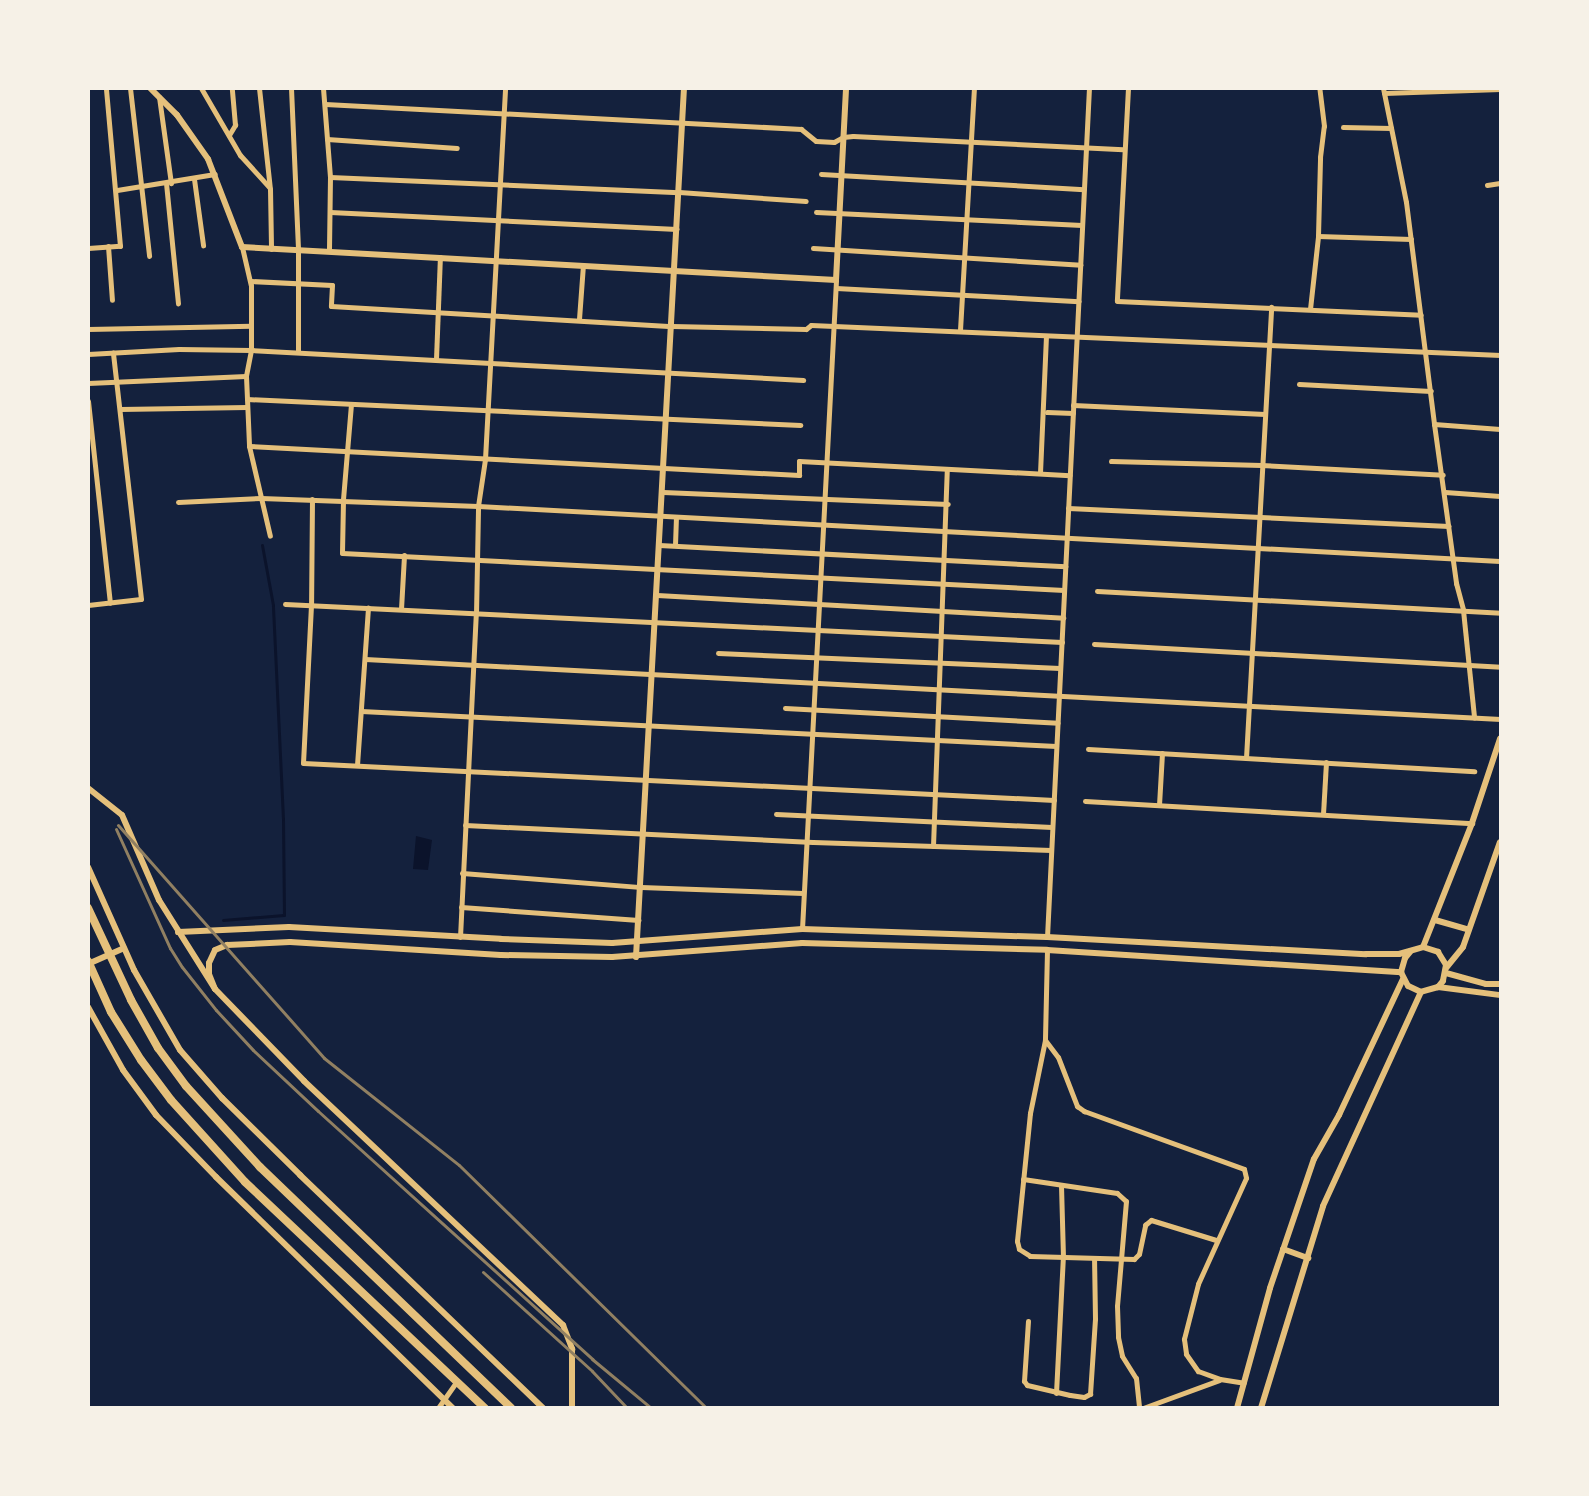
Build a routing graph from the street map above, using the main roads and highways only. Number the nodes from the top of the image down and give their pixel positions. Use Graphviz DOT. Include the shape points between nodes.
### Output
graph roads {
  1 [pos="88,908"];
  2 [pos="89,963"];
  3 [pos="485,1407"];
  4 [pos="511,1407"];
  1 -- 4 [label="main road" via="131,1000 158,1048 186,1086 260,1167"];
  2 -- 3 [label="main road" via="111,1012 171,1100 245,1182"];
}
